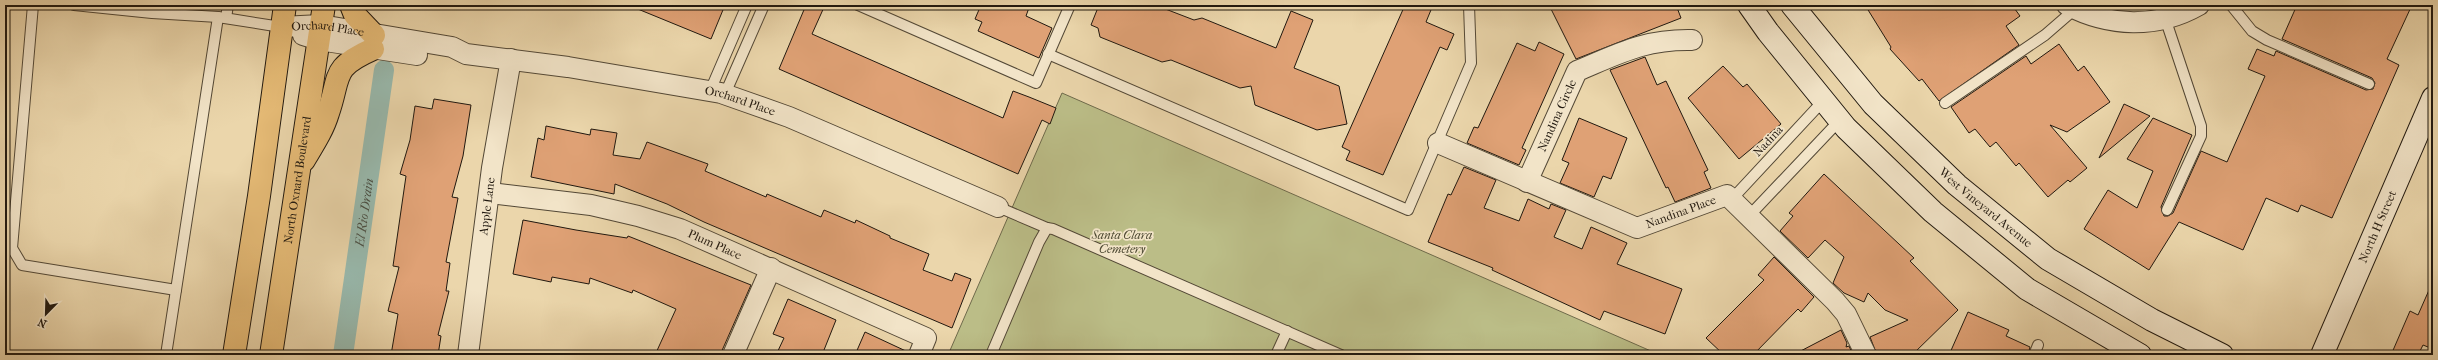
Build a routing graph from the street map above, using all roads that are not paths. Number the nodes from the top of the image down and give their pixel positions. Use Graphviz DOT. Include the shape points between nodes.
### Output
graph roads {
  1 [pos="33,5"];
  2 [pos="74,5"];
  3 [pos="228,5"];
  4 [pos="285,5"];
  5 [pos="351,5"];
  6 [pos="747,5"];
  7 [pos="764,5"];
  8 [pos="858,5"];
  9 [pos="1070,5"];
  10 [pos="1469,5"];
  11 [pos="1749,5"];
  12 [pos="1792,5"];
  13 [pos="2199,5"];
  14 [pos="2231,5"];
  15 [pos="2071,7"];
  16 [pos="222,18"];
  17 [pos="2165,18"];
  18 [pos="321,23"];
  19 [pos="281,27"];
  20 [pos="1692,40"];
  21 [pos="373,42"];
  22 [pos="1048,54"];
  23 [pos="511,59"];
  24 [pos="2369,84"];
  25 [pos="717,92"];
  26 [pos="2433,98"];
  27 [pos="1824,100"];
  28 [pos="1945,103"];
  29 [pos="1840,120"];
  30 [pos="1438,143"];
  31 [pos="299,168"];
  32 [pos="1527,182"];
  33 [pos="490,193"];
  34 [pos="1732,199"];
  35 [pos="998,207"];
  36 [pos="2167,210"];
  37 [pos="1749,216"];
  38 [pos="1047,228"];
  39 [pos="770,268"];
  40 [pos="176,290"];
  41 [pos="1287,331"];
  42 [pos="2038,345"];
  43 [pos="922,346"];
  44 [pos="166,355"];
  45 [pos="234,355"];
  46 [pos="271,355"];
  47 [pos="468,355"];
  48 [pos="733,355"];
  49 [pos="990,355"];
  50 [pos="1276,355"];
  51 [pos="1341,355"];
  52 [pos="1866,355"];
  53 [pos="2034,355"];
  54 [pos="2140,355"];
  55 [pos="2222,355"];
  56 [pos="2322,355"];
  1 -- 40 [label="lane" via="12,248 22,265"];
  2 -- 16 [label="lane"];
  3 -- 16 [label="lane"];
  4 -- 19 [label="main road"];
  5 -- 21 [label="main road"];
  6 -- 25 [label="lane"];
  7 -- 25 [label="lane"];
  8 -- 22 [label="lane" via="1036,83"];
  9 -- 22 [label="lane"];
  10 -- 30 [label="lane" via="1471,63"];
  11 -- 27 [label="main road"];
  12 -- 55 [label="main road, West Vineyard Avenue" via="1873,104 1957,185 2048,260 2152,320"];
  13 -- 17 [label="street"];
  14 -- 24 [label="lane" via="2252,31 2267,40"];
  15 -- 17 [label="street" via="2104,20 2126,23"];
  15 -- 28 [label="lane" via="2046,35"];
  16 -- 19 [label="lane"];
  16 -- 40 [label="lane"];
  17 -- 36 [label="lane" via="2201,131"];
  18 -- 19 [label="street, Orchard Place"];
  18 -- 21 [label="street, Orchard Place"];
  18 -- 31 [label="main road, North Oxnard Boulevard"];
  19 -- 45 [label="main road" via="259,196"];
  20 -- 32 [label="street, Nandina Circle" via="1666,40 1643,44 1577,71"];
  21 -- 23 [label="street, Orchard Place" via="452,47 466,54"];
  21 -- 31 [label="main road" via="344,65 336,78 329,113"];
  22 -- 30 [label="lane" via="1408,210"];
  23 -- 25 [label="street, Orchard Place"];
  23 -- 33 [label="street, Apple Lane"];
  25 -- 35 [label="street, Orchard Place" via="790,117"];
  26 -- 56 [label="main road, North H Street"];
  27 -- 29 [label="main road"];
  27 -- 34 [label="lane, Nadina"];
  29 -- 37 [label="lane"];
  29 -- 54 [label="main road" via="1934,212 2027,289"];
  30 -- 32 [label="street, Nandina Place"];
  31 -- 46 [label="main road, North Oxnard Boulevard"];
  32 -- 34 [label="street, Nandina Place" via="1637,228 1727,195"];
  33 -- 39 [label="street, Plum Place" via="591,205 638,216 680,229"];
  33 -- 47 [label="street, Apple Lane"];
  34 -- 37 [label="street, Nandina Place"];
  35 -- 38 [label="lane"];
  37 -- 52 [label="street, Nandina Place" via="1846,314"];
  38 -- 41 [label="lane"];
  38 -- 49 [label="lane"];
  39 -- 43 [label="street, Plum Place"];
  39 -- 48 [label="street"];
  40 -- 44 [label="lane"];
  41 -- 50 [label="lane"];
  41 -- 51 [label="lane"];
  42 -- 53 [label="lane"];
}
